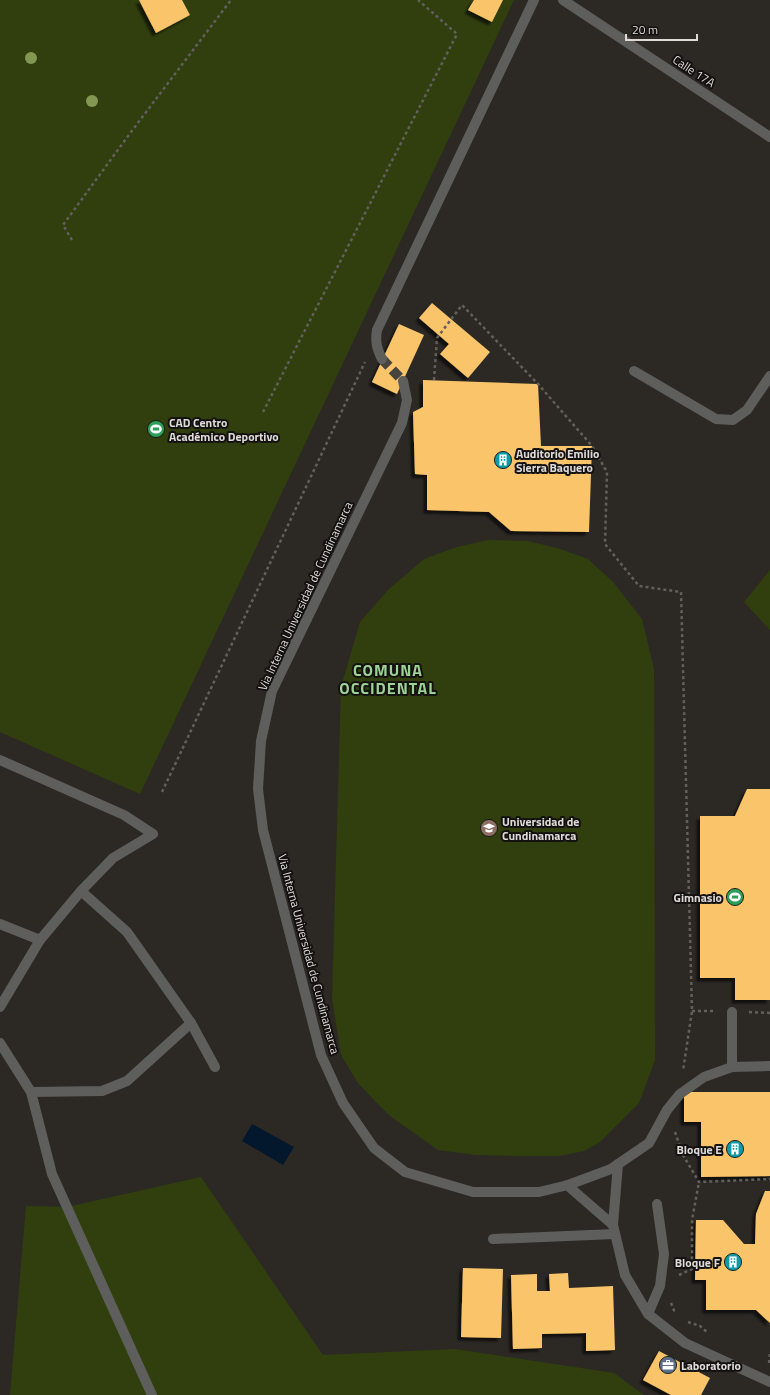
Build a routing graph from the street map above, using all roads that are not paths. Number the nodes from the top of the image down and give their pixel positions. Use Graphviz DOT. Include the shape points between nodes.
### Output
graph roads {
  1 [pos="534,0"];
  2 [pos="563,0"];
  3 [pos="770,137"];
  4 [pos="382,359"];
  5 [pos="634,371"];
  6 [pos="770,376"];
  7 [pos="403,381"];
  8 [pos="0,760"];
  9 [pos="81,891"];
  10 [pos="0,924"];
  11 [pos="40,940"];
  12 [pos="0,1007"];
  13 [pos="732,1012"];
  14 [pos="191,1023"];
  15 [pos="0,1043"];
  16 [pos="770,1066"];
  17 [pos="216,1067"];
  18 [pos="732,1067"];
  19 [pos="31,1092"];
  20 [pos="618,1164"];
  21 [pos="567,1185"];
  22 [pos="657,1204"];
  23 [pos="614,1229"];
  24 [pos="493,1239"];
  25 [pos="648,1314"];
  26 [pos="770,1382"];
  27 [pos="152,1395"];
  1 -- 4 [label="street" via="377,330 375,340"];
  2 -- 3 [label="street, Calle 17A"];
  5 -- 6 [label="street" via="716,419 733,420 747,410"];
  7 -- 21 [label="street, Via Interna Universidad de Cundinamarca" via="407,400 402,423 272,690 261,749 258,788 263,830 321,1055 343,1103 374,1148 405,1172 473,1192 539,1192"];
  8 -- 9 [label="street" via="124,815 153,834 113,858"];
  9 -- 11 [label="street"];
  9 -- 14 [label="street" via="127,932"];
  10 -- 11 [label="street"];
  11 -- 12 [label="street"];
  13 -- 18 [label="street"];
  14 -- 17 [label="street"];
  14 -- 19 [label="street" via="127,1080 102,1091"];
  15 -- 19 [label="street"];
  16 -- 18 [label="street, Via Interna Universidad de Cundinamarca"];
  18 -- 20 [label="street, Via Interna Universidad de Cundinamarca" via="704,1077 679,1096 667,1110 649,1143"];
  19 -- 27 [label="street" via="52,1174"];
  20 -- 21 [label="street, Via Interna Universidad de Cundinamarca"];
  20 -- 23 [label="street"];
  21 -- 23 [label="street"];
  22 -- 25 [label="street" via="664,1254 660,1286"];
  23 -- 24 [label="street"];
  23 -- 25 [label="street" via="625,1275"];
  25 -- 26 [label="street" via="685,1343"];
}
